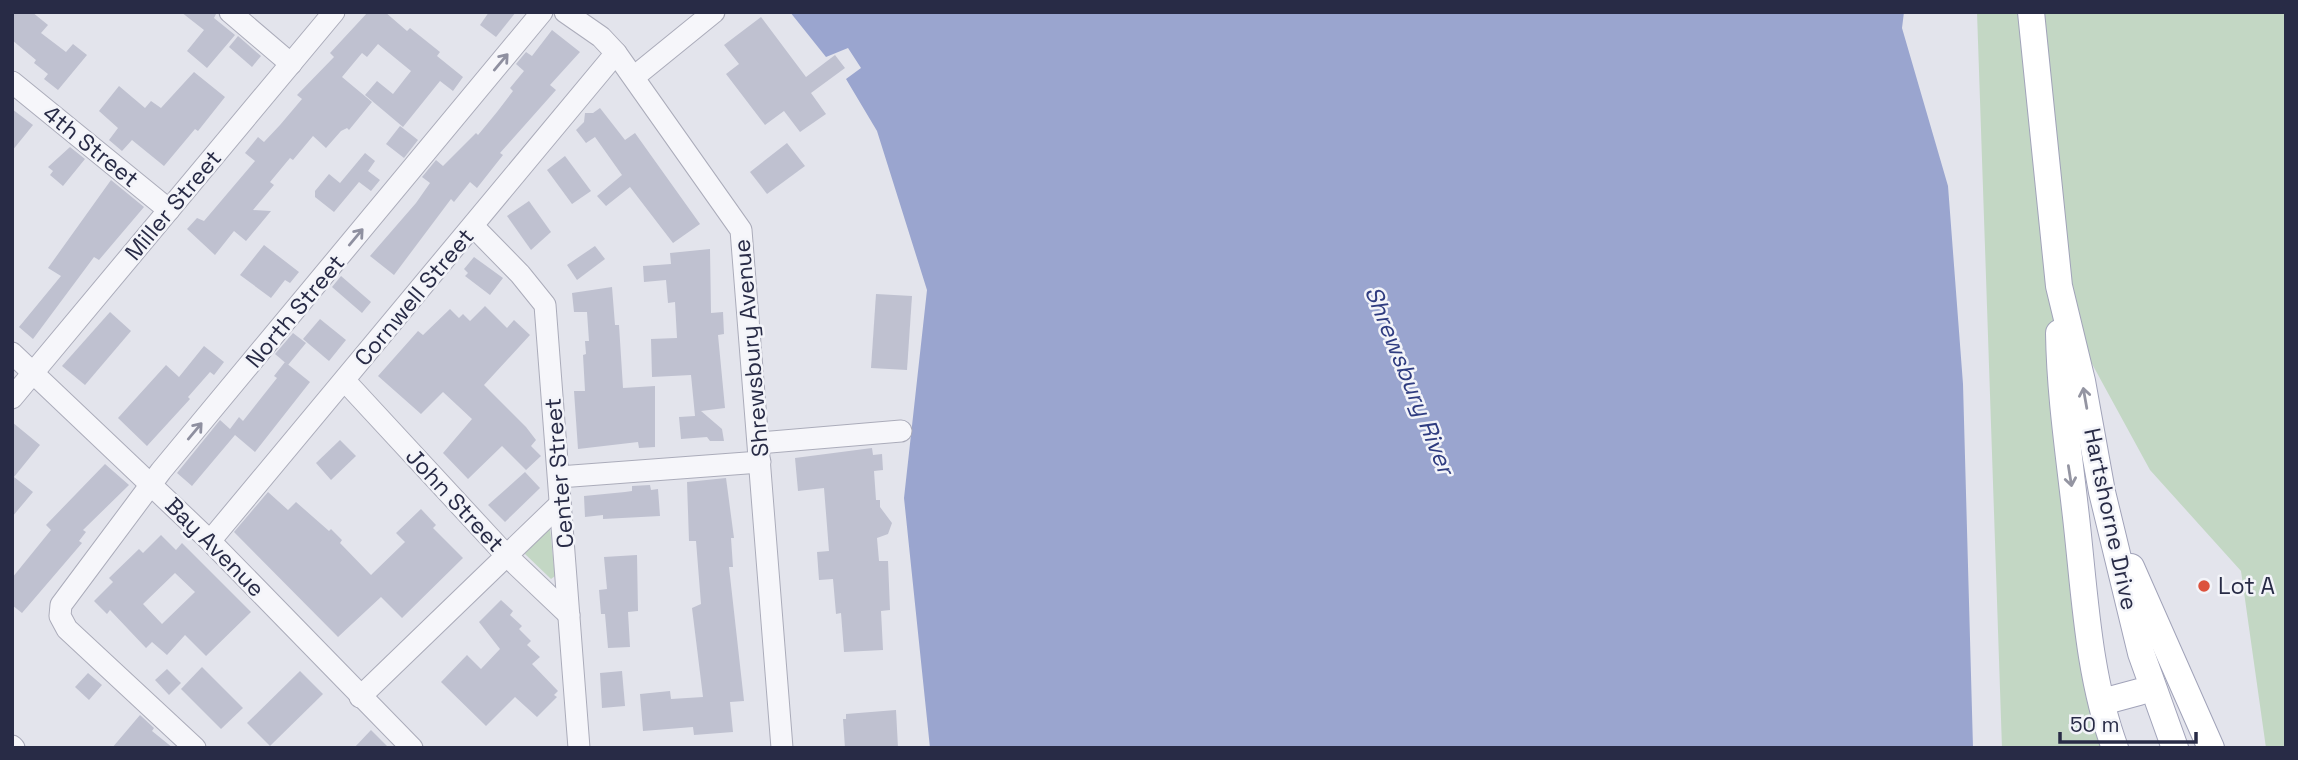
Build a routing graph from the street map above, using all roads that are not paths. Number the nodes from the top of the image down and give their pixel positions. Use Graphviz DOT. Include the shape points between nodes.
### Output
graph roads {
  1 [pos="230,12"];
  2 [pos="334,12"];
  3 [pos="542,12"];
  4 [pos="565,12"];
  5 [pos="715,12"];
  6 [pos="2031,12"];
  7 [pos="616,53"];
  8 [pos="291,64"];
  9 [pos="634,77"];
  10 [pos="12,82"];
  11 [pos="169,210"];
  12 [pos="473,226"];
  13 [pos="2059,286"];
  14 [pos="12,353"];
  15 [pos="33,372"];
  16 [pos="345,380"];
  17 [pos="12,398"];
  18 [pos="901,431"];
  19 [pos="760,452"];
  20 [pos="559,477"];
  21 [pos="154,486"];
  22 [pos="560,504"];
  23 [pos="2109,524"];
  24 [pos="210,541"];
  25 [pos="506,555"];
  26 [pos="569,615"];
  27 [pos="2139,692"];
  28 [pos="360,697"];
  29 [pos="2102,702"];
  30 [pos="195,748"];
  31 [pos="412,748"];
  32 [pos="579,748"];
  33 [pos="782,748"];
  34 [pos="2115,748"];
  35 [pos="2156,748"];
  36 [pos="2175,748"];
  37 [pos="2192,748"];
  38 [pos="2211,748"];
  1 -- 8 [label="street"];
  2 -- 8 [label="street, Miller Street"];
  21 -- 3 [label="street, North Street, one-way" via="161,471"];
  4 -- 7 [label="street, Shrewsbury Avenue"];
  5 -- 9 [label="street"];
  6 -- 13 [label="main road, Hartshorne Drive"];
  7 -- 9 [label="street, Shrewsbury Avenue"];
  7 -- 12 [label="street, Cornwell Street"];
  8 -- 11 [label="street, Miller Street"];
  9 -- 19 [label="street, Shrewsbury Avenue" via="741,230"];
  10 -- 11 [label="street, 4th Street"];
  11 -- 15 [label="street, Miller Street"];
  12 -- 16 [label="street, Cornwell Street"];
  12 -- 20 [label="street, Center Street" via="545,305"];
  23 -- 13 [label="main road, Hartshorne Drive, one-way"];
  13 -- 29 [label="main road, Hartshorne Drive, one-way" via="2061,391"];
  14 -- 15 [label="street, Bay Avenue"];
  15 -- 17 [label="street, Miller Street"];
  15 -- 21 [label="street, Bay Avenue"];
  16 -- 24 [label="street, Cornwell Street"];
  16 -- 25 [label="street, John Street"];
  18 -- 19 [label="street"];
  19 -- 20 [label="street"];
  19 -- 33 [label="street, Shrewsbury Avenue"];
  20 -- 22 [label="street, Center Street"];
  21 -- 24 [label="street, Bay Avenue"];
  21 -- 30 [label="street, North Street" via="67,593 61,617 67,629"];
  22 -- 25 [label="street"];
  22 -- 26 [label="street, Center Street"];
  23 -- 27 [label="main road" via="2123,628"];
  23 -- 36 [label="main road, Hartshorne Drive" via="2141,653"];
  23 -- 37 [label="main road"];
  23 -- 38 [label="main road"];
  24 -- 28 [label="street, Bay Avenue"];
  25 -- 26 [label="street, John Street"];
  25 -- 28 [label="street"];
  26 -- 32 [label="street, Center Street"];
  27 -- 29 [label="main road"];
  27 -- 35 [label="main road"];
  28 -- 31 [label="street, Bay Avenue"];
  29 -- 34 [label="main road, Hartshorne Drive"];
}
